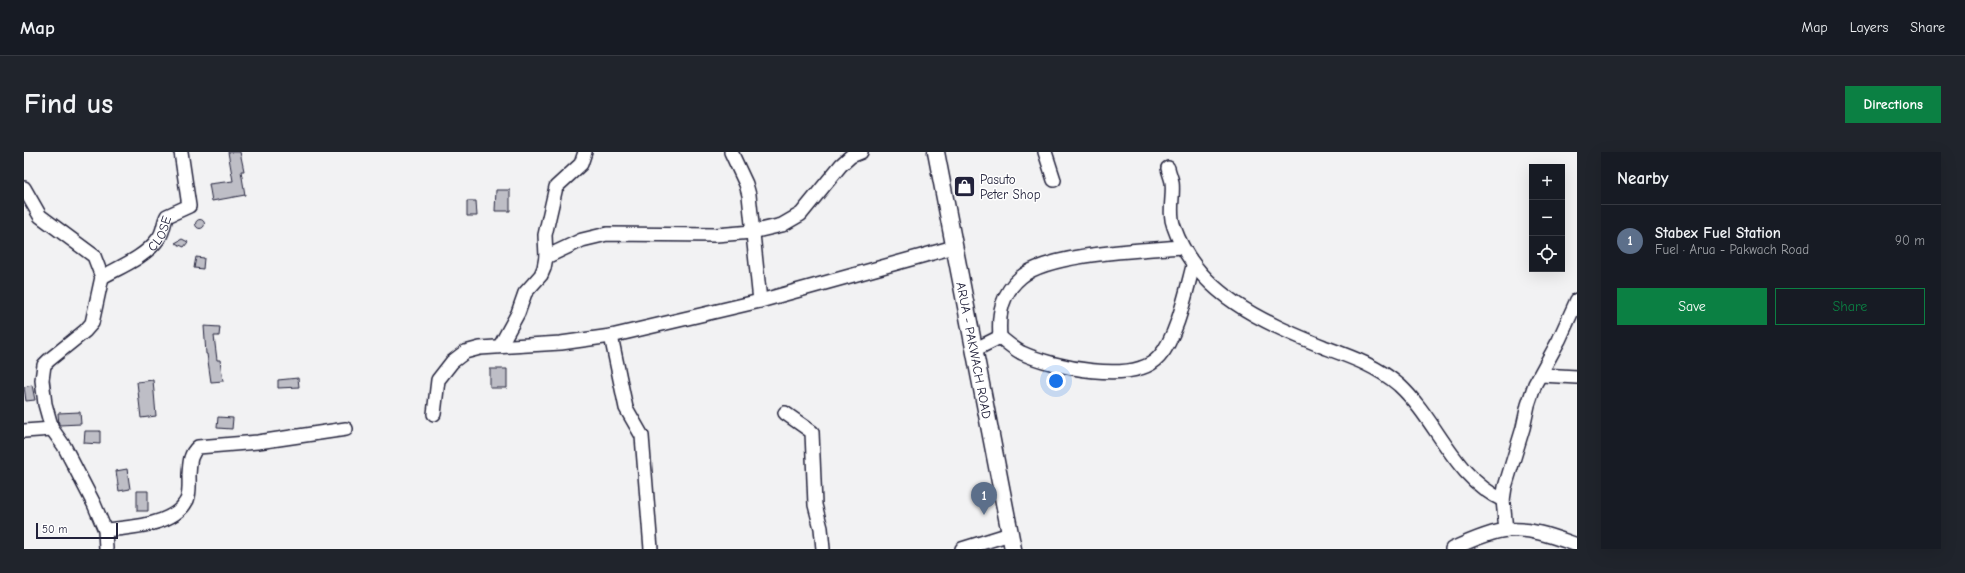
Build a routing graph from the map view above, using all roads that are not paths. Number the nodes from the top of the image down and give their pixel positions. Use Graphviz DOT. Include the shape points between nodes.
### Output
graph roads {
  1 [pos="181,152"];
  2 [pos="585,152"];
  3 [pos="731,152"];
  4 [pos="861,152"];
  5 [pos="936,152"];
  6 [pos="1045,152"];
  7 [pos="1168,168"];
  8 [pos="1054,180"];
  9 [pos="24,188"];
  10 [pos="752,232"];
  11 [pos="954,247"];
  12 [pos="1182,247"];
  13 [pos="546,257"];
  14 [pos="1193,266"];
  15 [pos="102,277"];
  16 [pos="1577,300"];
  17 [pos="760,301"];
  18 [pos="611,336"];
  19 [pos="1000,337"];
  20 [pos="500,346"];
  21 [pos="974,350"];
  22 [pos="1541,375"];
  23 [pos="1577,377"];
  24 [pos="785,413"];
  25 [pos="434,414"];
  26 [pos="52,429"];
  27 [pos="346,429"];
  28 [pos="24,431"];
  29 [pos="1503,500"];
  30 [pos="105,530"];
  31 [pos="1506,530"];
  32 [pos="1012,542"];
  33 [pos="1577,545"];
  34 [pos="106,549"];
  35 [pos="651,549"];
  36 [pos="823,549"];
  37 [pos="962,549"];
  38 [pos="1452,549"];
  1 -- 15 [label="street, CLOSE" via="189,206 167,216 159,238 147,251"];
  2 -- 13 [label="street" via="582,162 555,189 545,234"];
  3 -- 10 [label="street" via="748,190"];
  4 -- 10 [label="street" via="851,156 841,165 801,214 782,226"];
  5 -- 11 [label="main road, ARUA - PAKWACH ROAD"];
  6 -- 8 [label="street"];
  7 -- 12 [label="street" via="1172,183 1173,226"];
  9 -- 15 [label="street" via="40,216 94,256"];
  10 -- 13 [label="street" via="716,235 607,234 582,240"];
  10 -- 17 [label="street"];
  11 -- 17 [label="street"];
  11 -- 21 [label="main road, ARUA - PAKWACH ROAD"];
  12 -- 14 [label="street"];
  12 -- 19 [label="street" via="1094,255 1053,262 1032,270 1022,276 1004,301 999,314"];
  13 -- 20 [label="street" via="541,275 529,287"];
  14 -- 19 [label="street" via="1169,340 1158,358 1144,366 1113,372 1060,364 1020,352"];
  14 -- 29 [label="street" via="1208,283 1276,327 1361,361 1399,386 1472,480"];
  15 -- 26 [label="street" via="92,323 85,332 44,365 42,388"];
  16 -- 22 [label="street"];
  17 -- 18 [label="street"];
  18 -- 20 [label="street" via="561,343"];
  18 -- 35 [label="street" via="626,408 642,436"];
  19 -- 21 [label="street"];
  20 -- 25 [label="street" via="465,352 452,362 438,380"];
  21 -- 32 [label="main road, ARUA - PAKWACH ROAD"];
  22 -- 23 [label="street"];
  22 -- 29 [label="street" via="1528,405 1520,439 1506,478"];
  24 -- 36 [label="street" via="812,432 815,505"];
  26 -- 28 [label="street"];
  26 -- 30 [label="street" via="64,446"];
  27 -- 30 [label="street" via="258,442 198,447 189,462 188,495 178,512 168,518 138,526"];
  29 -- 31 [label="street"];
  30 -- 34 [label="street"];
  31 -- 33 [label="street" via="1538,532"];
  31 -- 38 [label="street"];
  32 -- 37 [label="street"];
}
